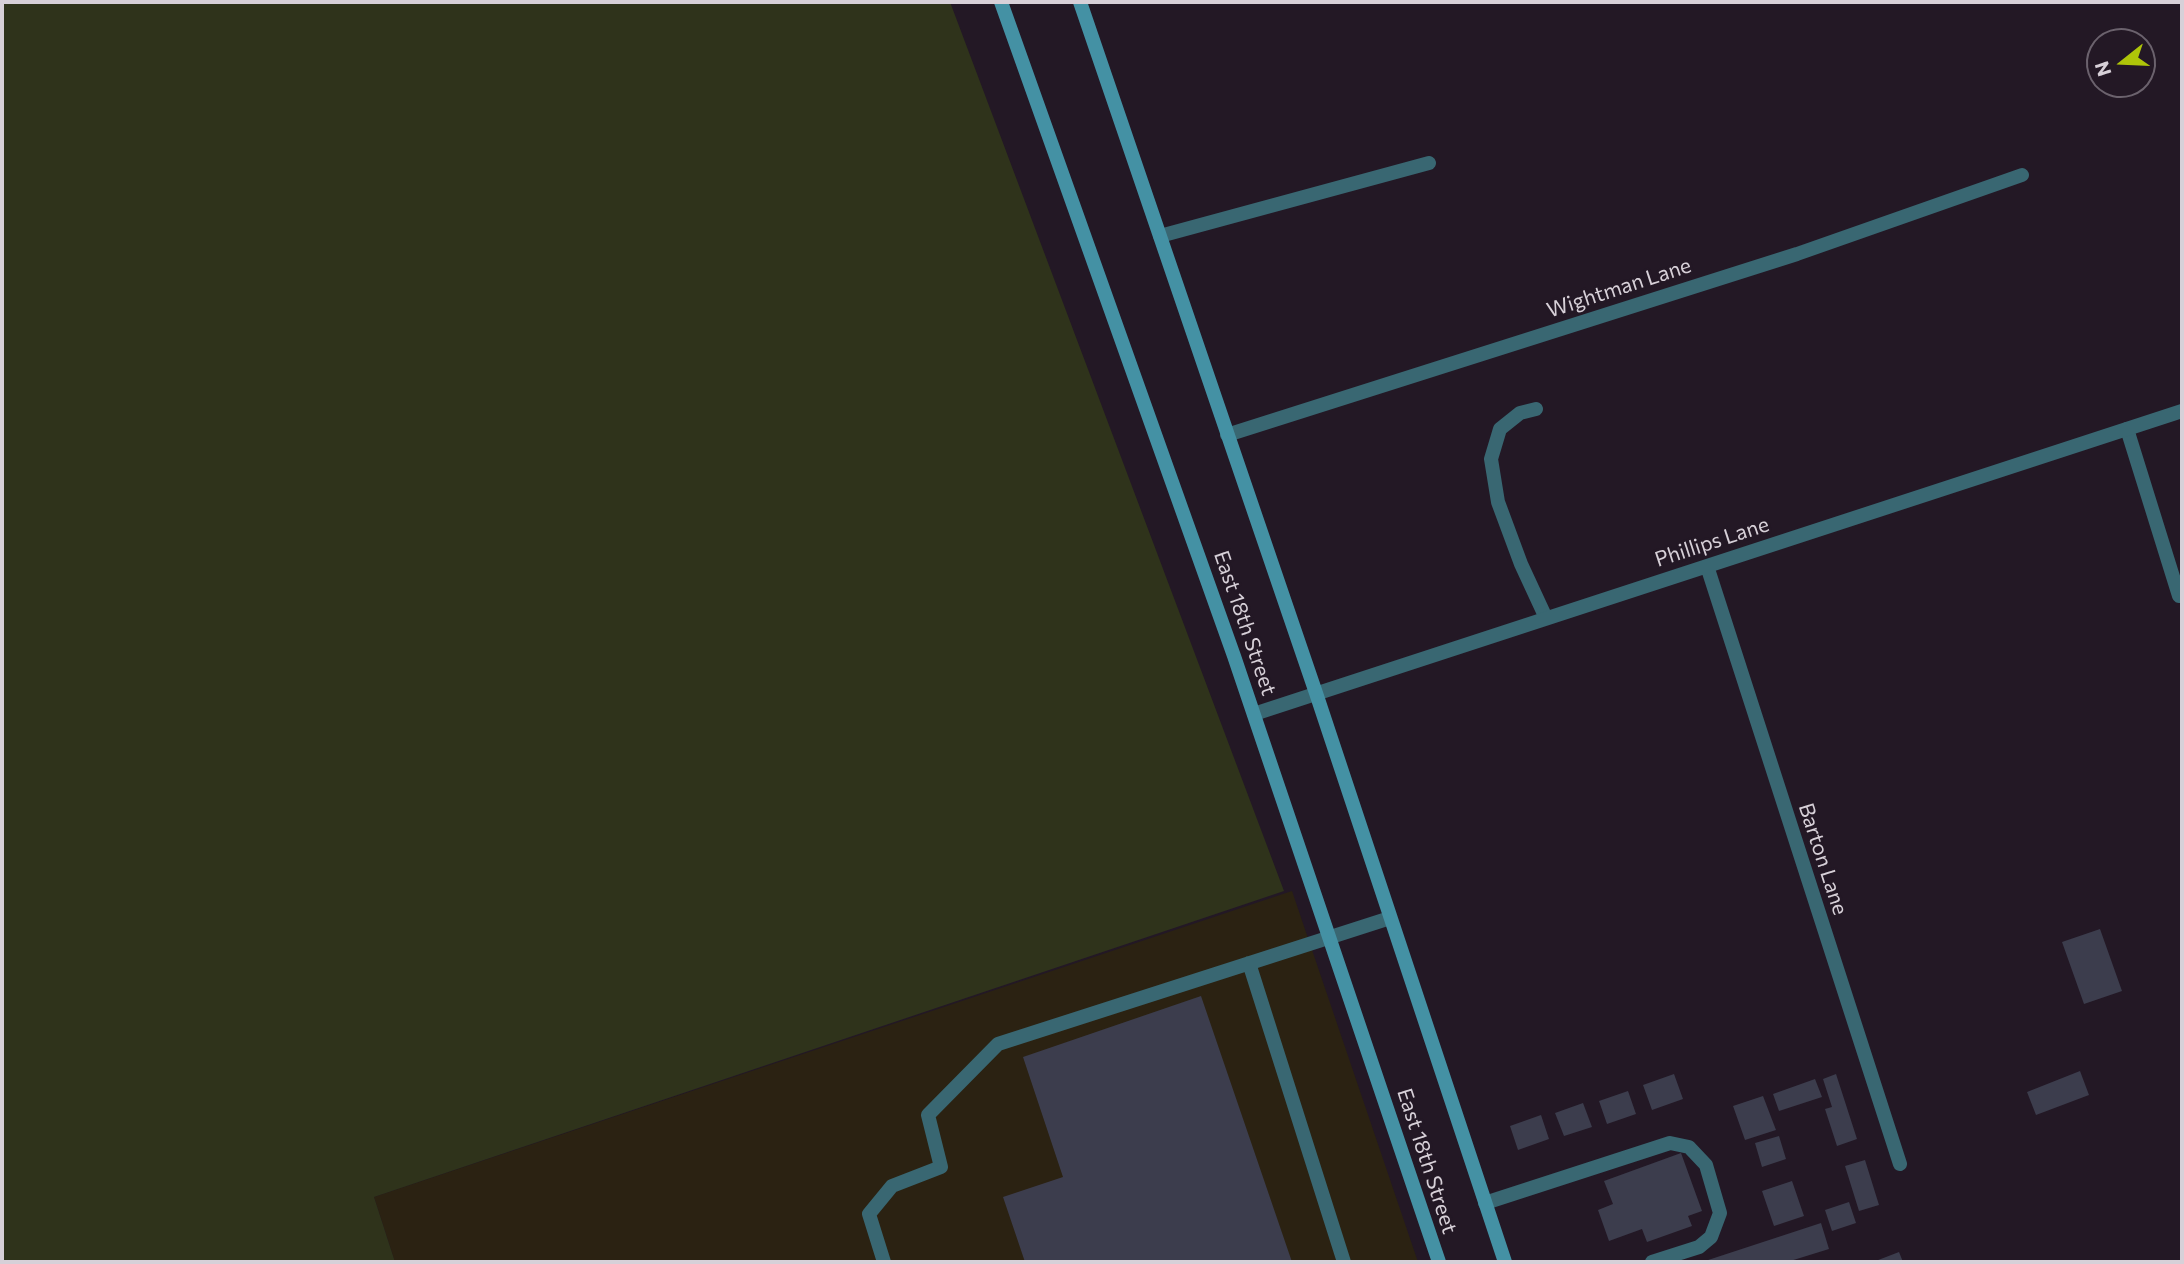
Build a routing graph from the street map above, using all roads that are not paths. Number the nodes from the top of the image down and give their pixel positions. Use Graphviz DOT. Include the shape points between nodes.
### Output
graph roads {
  1 [pos="1001,2"];
  2 [pos="1080,2"];
  3 [pos="1429,163"];
  4 [pos="2022,175"];
  5 [pos="1160,236"];
  6 [pos="1536,409"];
  7 [pos="2182,411"];
  8 [pos="2127,429"];
  9 [pos="1227,435"];
  10 [pos="1707,566"];
  11 [pos="2179,596"];
  12 [pos="1546,618"];
  13 [pos="1316,693"];
  14 [pos="1254,714"];
  15 [pos="1390,918"];
  16 [pos="1330,936"];
  17 [pos="1249,963"];
  18 [pos="1900,1164"];
  19 [pos="1485,1203"];
  20 [pos="884,1262"];
  21 [pos="1345,1262"];
  22 [pos="1439,1262"];
  23 [pos="1504,1262"];
  24 [pos="1651,1262"];
  1 -- 14 [label="main road, East 18th Street"];
  2 -- 5 [label="main road, East 18th Street"];
  3 -- 5 [label="street"];
  4 -- 9 [label="street, Wightman Lane" via="1797,254"];
  5 -- 9 [label="main road, East 18th Street"];
  6 -- 12 [label="street" via="1520,413 1500,429 1491,458 1498,502"];
  7 -- 8 [label="street, Phillips Lane"];
  8 -- 10 [label="street, Phillips Lane"];
  8 -- 11 [label="street"];
  9 -- 13 [label="main road, East 18th Street"];
  10 -- 12 [label="street, Phillips Lane"];
  10 -- 18 [label="street, Barton Lane"];
  12 -- 13 [label="street, Phillips Lane"];
  13 -- 14 [label="street, Phillips Lane"];
  13 -- 15 [label="main road, East 18th Street"];
  14 -- 16 [label="main road, East 18th Street"];
  15 -- 16 [label="street"];
  15 -- 19 [label="main road, East 18th Street"];
  16 -- 17 [label="street"];
  16 -- 22 [label="main road, East 18th Street"];
  17 -- 20 [label="street" via="998,1044 928,1115 941,1167 892,1186 869,1214"];
  17 -- 21 [label="street"];
  19 -- 23 [label="main road, East 18th Street"];
  19 -- 24 [label="street" via="1670,1143 1689,1147 1706,1165 1720,1213 1711,1237 1699,1247"];
}
